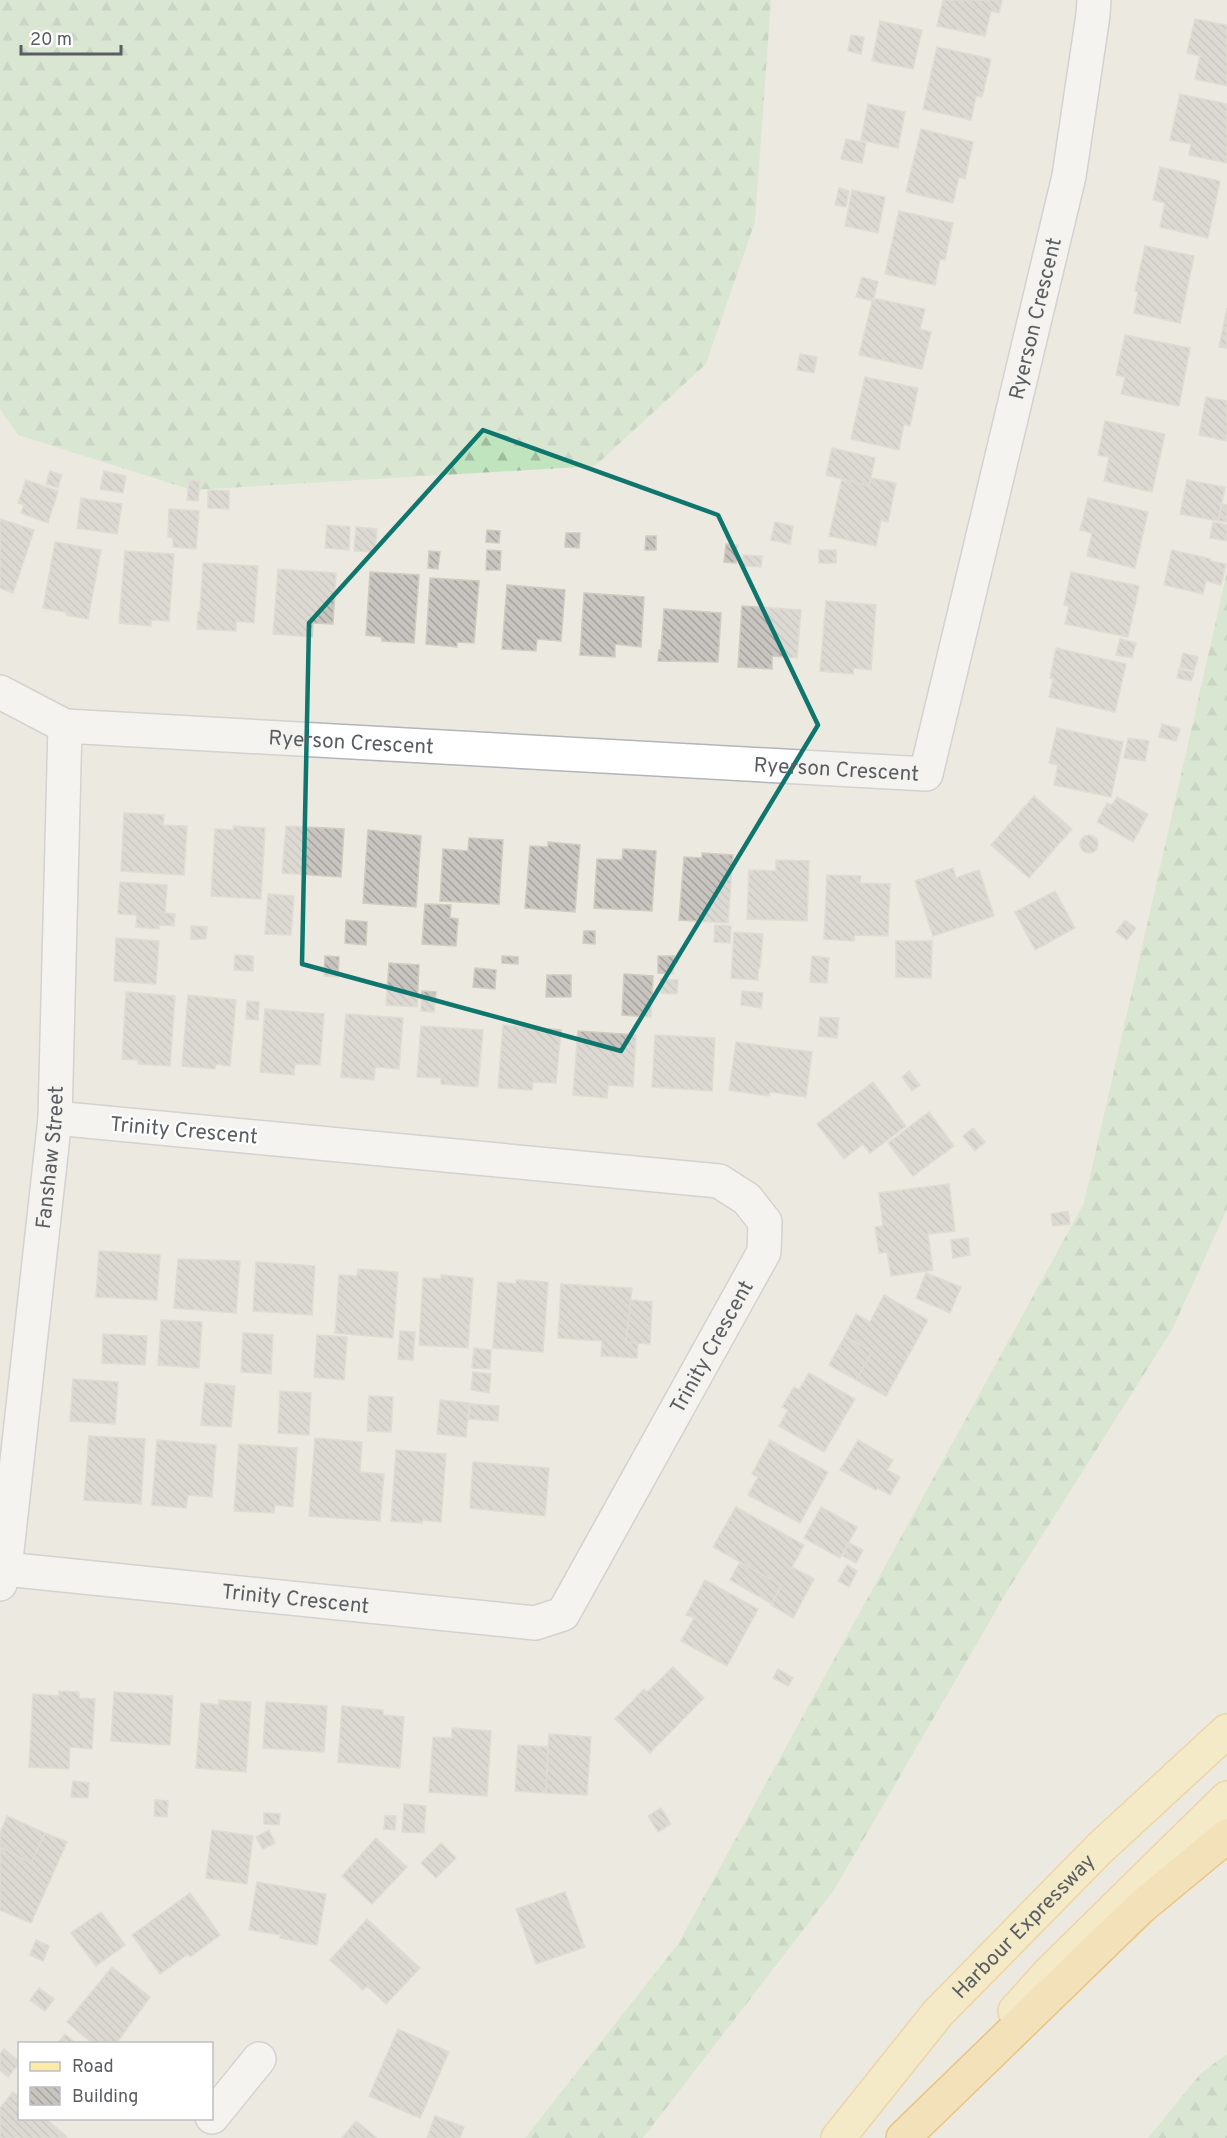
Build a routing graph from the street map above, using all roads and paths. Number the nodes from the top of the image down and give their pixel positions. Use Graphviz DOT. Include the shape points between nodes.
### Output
graph roads {
  1 [pos="1094,0"];
  2 [pos="0,692"];
  3 [pos="65,726"];
  4 [pos="55,1118"];
  5 [pos="3,1577"];
  6 [pos="1227,1731"];
  7 [pos="1227,1798"];
  8 [pos="1227,1836"];
  9 [pos="259,2060"];
  10 [pos="213,2116"];
  11 [pos="209,2120"];
  12 [pos="194,2138"];
  13 [pos="838,2138"];
  14 [pos="903,2138"];
  1 -- 3 [label="street, Ryerson Crescent" via="1069,176 926,774"];
  2 -- 3 [label="street, Ryerson Crescent"];
  3 -- 4 [label="street, Fanshaw Street"];
  4 -- 5 [label="street, Fanshaw Street"];
  4 -- 5 [label="street, Trinity Crescent" via="719,1180 747,1199 765,1222 764,1252 563,1614 536,1623"];
  6 -- 13 [label="main road, Harbour Expressway" via="1100,1848 938,2013"];
  7 -- 14 [label="main road" via="1049,1973"];
  8 -- 14 [label="highway" via="1140,1908"];
  9 -- 10 [label="street"];
  11 -- 12 [label="street"];
}
